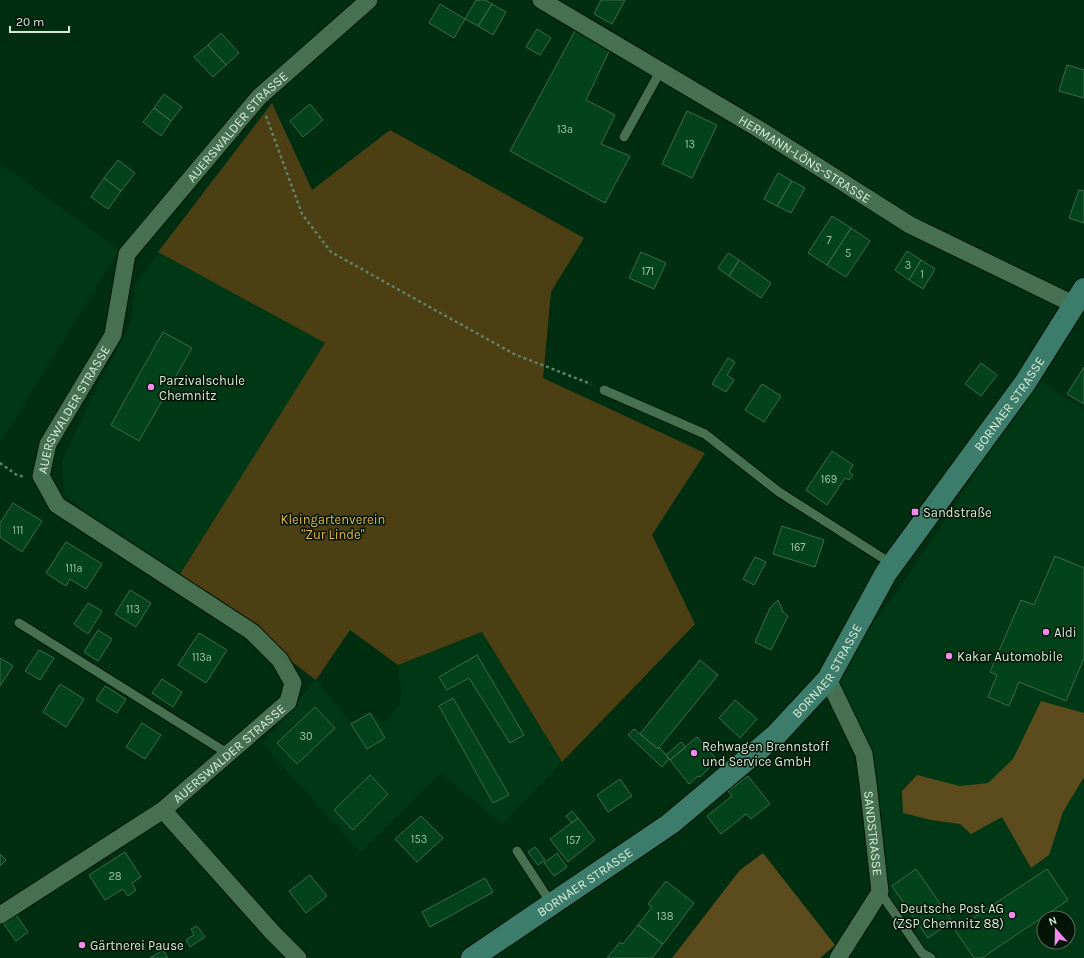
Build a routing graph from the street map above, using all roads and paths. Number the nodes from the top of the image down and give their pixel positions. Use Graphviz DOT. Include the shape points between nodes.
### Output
graph roads {
  1 [pos="369,0"];
  2 [pos="541,0"];
  3 [pos="660,70"];
  4 [pos="259,97"];
  5 [pos="624,137"];
  6 [pos="1079,297"];
  7 [pos="604,390"];
  8 [pos="0,463"];
  9 [pos="41,476"];
  10 [pos="892,564"];
  11 [pos="19,623"];
  12 [pos="828,680"];
  13 [pos="227,753"];
  14 [pos="163,810"];
  15 [pos="517,851"];
  16 [pos="880,892"];
  17 [pos="551,903"];
  18 [pos="0,915"];
  19 [pos="298,958"];
  20 [pos="472,958"];
  21 [pos="838,958"];
  22 [pos="931,958"];
  1 -- 4 [label="street, AUERSWALDER STRASSE"];
  2 -- 3 [label="street, HERMANN-LÖNS-STRASSE"];
  3 -- 5 [label="lane"];
  3 -- 6 [label="street, HERMANN-LÖNS-STRASSE" via="910,225"];
  4 -- 7 [label="path" via="302,214 331,252 514,354"];
  4 -- 9 [label="street, AUERSWALDER STRASSE" via="127,254 113,334 48,444"];
  6 -- 10 [label="main road, BORNAER STRASSE" via="1025,383"];
  7 -- 10 [label="lane" via="705,434 779,492"];
  8 -- 9 [label="path" via="18,476"];
  9 -- 13 [label="street, AUERSWALDER STRASSE" via="57,505 252,632 280,660 292,683 288,702"];
  10 -- 12 [label="main road, BORNAER STRASSE"];
  11 -- 13 [label="lane"];
  12 -- 16 [label="street, SANDSTRASSE" via="864,754"];
  12 -- 17 [label="main road, BORNAER STRASSE" via="776,735 670,824"];
  13 -- 14 [label="street, AUERSWALDER STRASSE"];
  14 -- 18 [label="street, AUERSWALDER STRASSE"];
  14 -- 19 [label="street, AUERSWALDER STRASSE"];
  15 -- 17 [label="lane"];
  16 -- 21 [label="street, SANDSTRASSE"];
  16 -- 22 [label="lane" via="922,954"];
  17 -- 20 [label="main road, BORNAER STRASSE"];
}
